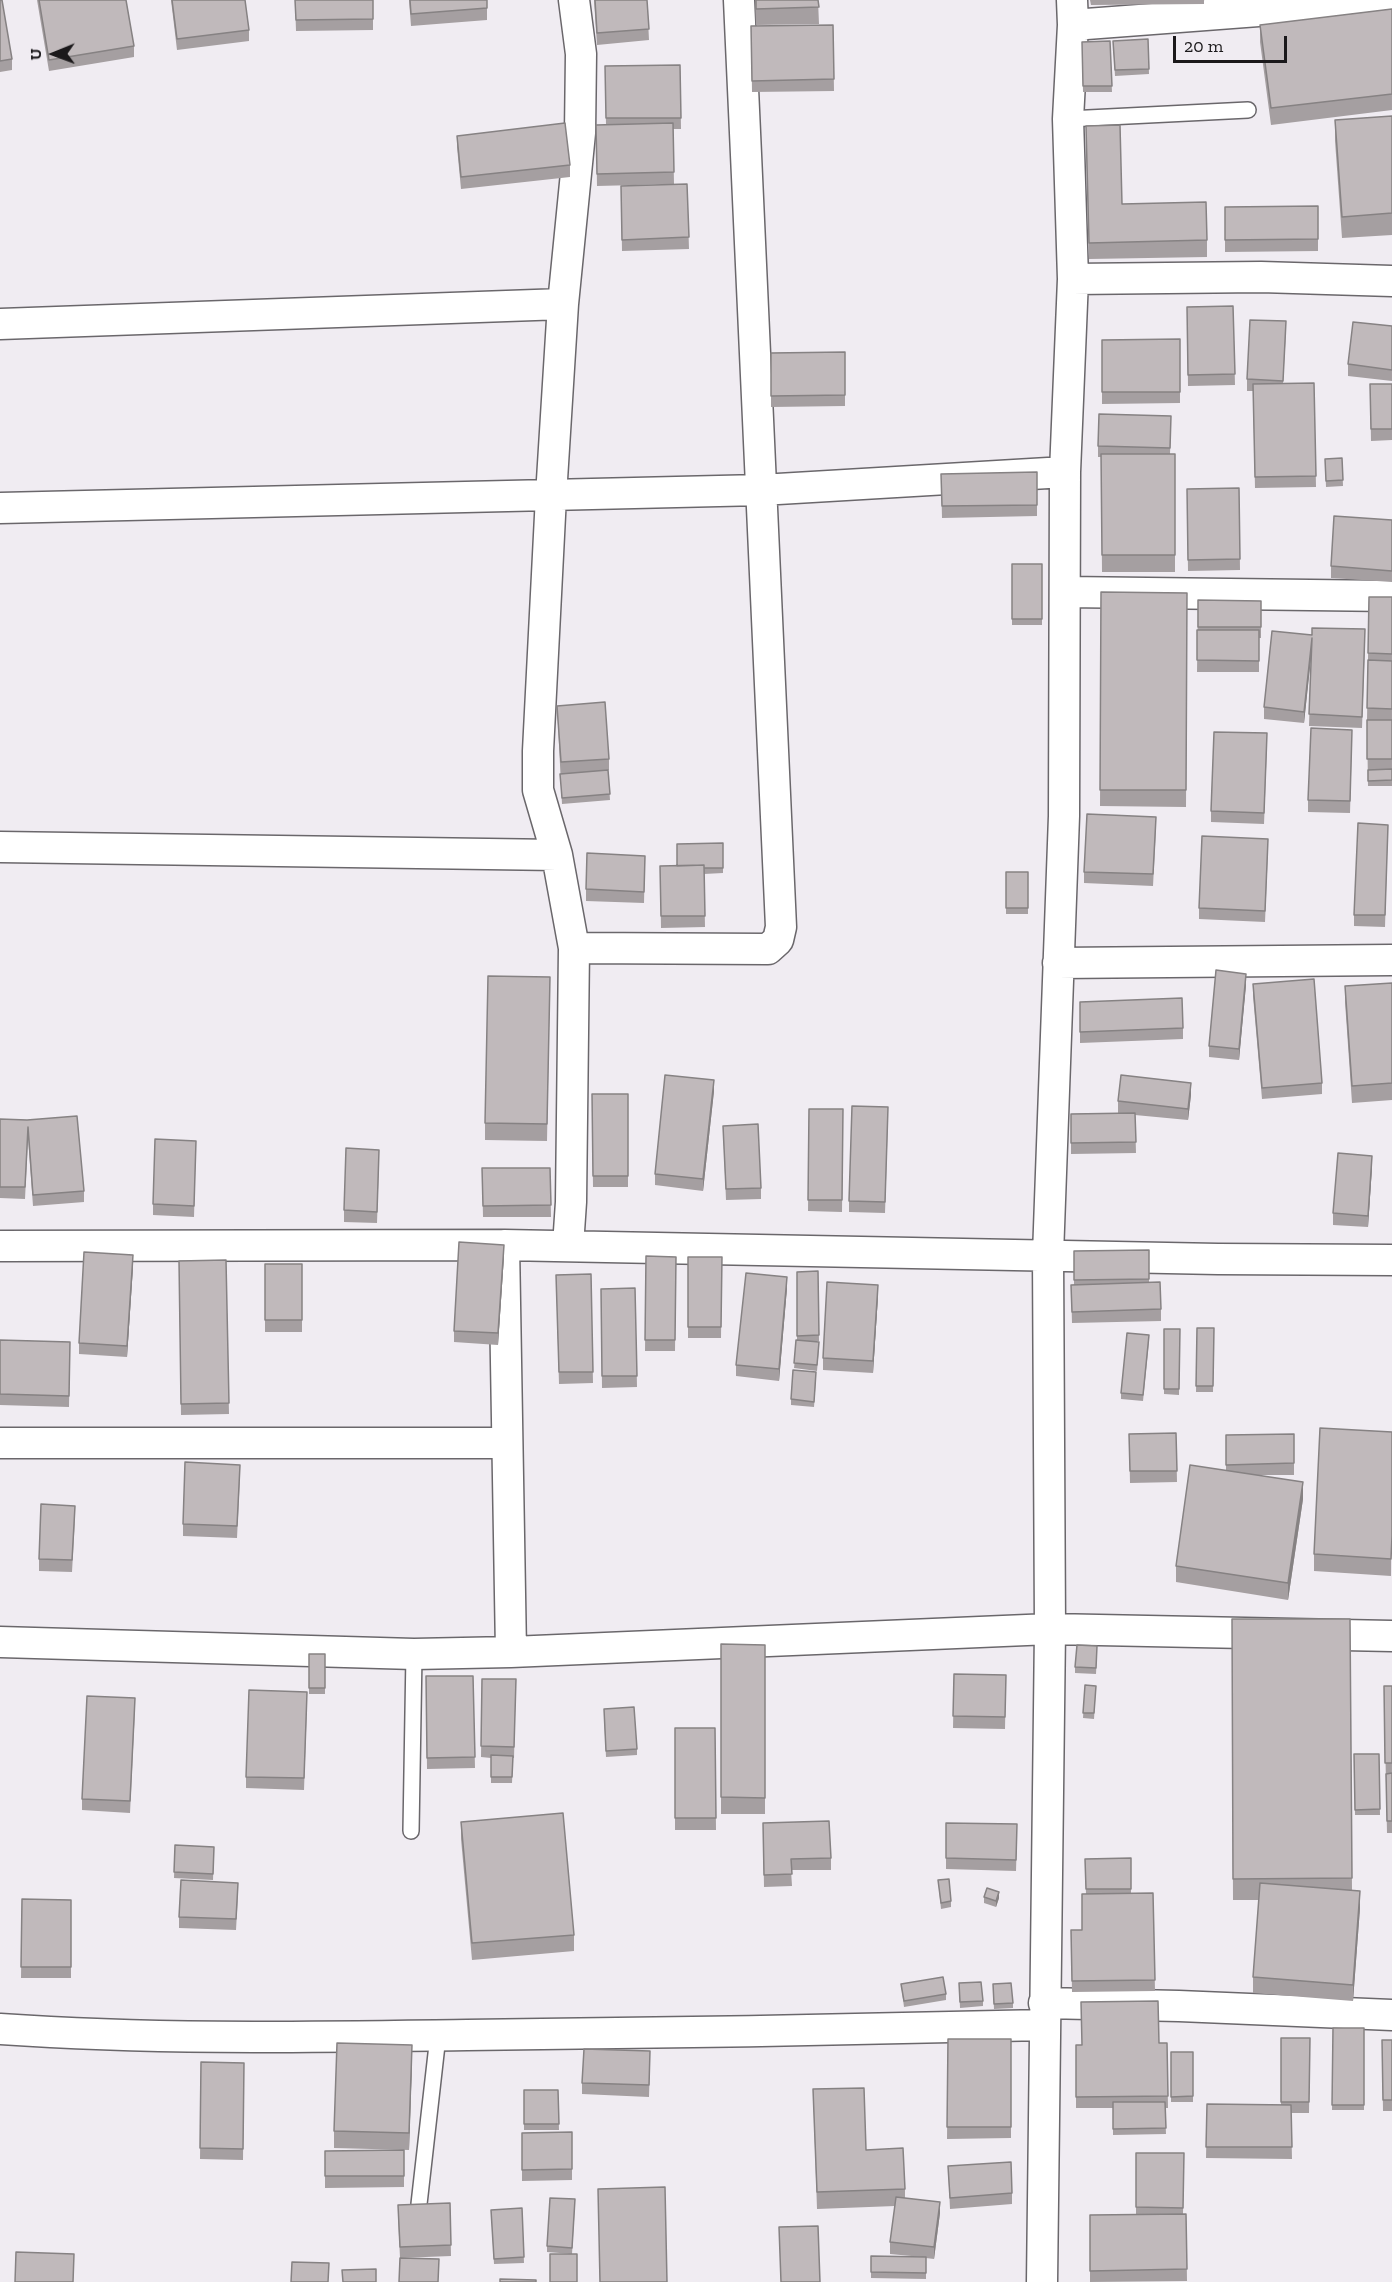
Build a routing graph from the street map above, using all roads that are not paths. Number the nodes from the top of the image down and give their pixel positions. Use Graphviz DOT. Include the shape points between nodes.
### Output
graph roads {
  1 [pos="574,0"];
  2 [pos="739,0"];
  3 [pos="1392,1"];
  4 [pos="1072,13"];
  5 [pos="1248,110"];
  6 [pos="1068,119"];
  7 [pos="1073,279"];
  8 [pos="1392,281"];
  9 [pos="563,303"];
  10 [pos="0,324"];
  11 [pos="1065,472"];
  12 [pos="761,490"];
  13 [pos="551,496"];
  14 [pos="0,508"];
  15 [pos="1066,592"];
  16 [pos="1392,596"];
  17 [pos="0,847"];
  18 [pos="557,855"];
  19 [pos="574,948"];
  20 [pos="1392,960"];
  21 [pos="1058,963"];
  22 [pos="504,1245"];
  23 [pos="0,1246"];
  24 [pos="568,1246"];
  25 [pos="1048,1254"];
  26 [pos="1392,1260"];
  27 [pos="0,1443"];
  28 [pos="507,1443"];
  29 [pos="1050,1629"];
  30 [pos="1392,1636"];
  31 [pos="0,1642"];
  32 [pos="511,1652"];
  33 [pos="414,1654"];
  34 [pos="411,1831"];
  35 [pos="1045,2014"];
  36 [pos="1392,2015"];
  37 [pos="0,2030"];
  38 [pos="438,2036"];
  39 [pos="419,2204"];
  40 [pos="1042,2282"];
  1 -- 9 [label="street" via="581,54 580,133"];
  2 -- 12 [label="street"];
  3 -- 4 [label="street"];
  4 -- 6 [label="street"];
  5 -- 6 [label="lane"];
  6 -- 7 [label="street"];
  7 -- 8 [label="street" via="1261,277"];
  7 -- 11 [label="street"];
  9 -- 10 [label="street"];
  9 -- 13 [label="street"];
  11 -- 12 [label="street"];
  11 -- 15 [label="street"];
  12 -- 13 [label="street"];
  12 -- 19 [label="street" via="781,927 778,940 768,949 754,950"];
  13 -- 14 [label="street"];
  13 -- 18 [label="street" via="538,790"];
  15 -- 16 [label="street"];
  15 -- 21 [label="street"];
  17 -- 18 [label="street"];
  18 -- 19 [label="street"];
  19 -- 24 [label="street"];
  20 -- 21 [label="street"];
  21 -- 25 [label="street"];
  22 -- 23 [label="street"];
  22 -- 24 [label="street"];
  22 -- 28 [label="street"];
  24 -- 25 [label="street"];
  25 -- 26 [label="street"];
  25 -- 29 [label="street"];
  27 -- 28 [label="street"];
  28 -- 32 [label="street"];
  29 -- 30 [label="street"];
  29 -- 32 [label="street"];
  29 -- 35 [label="street"];
  31 -- 33 [label="street"];
  32 -- 33 [label="street"];
  33 -- 34 [label="lane"];
  35 -- 36 [label="street" via="1179,2006"];
  35 -- 38 [label="street" via="804,2032"];
  35 -- 40 [label="street"];
  37 -- 38 [label="street" via="264,2038"];
  38 -- 39 [label="lane"];
}
